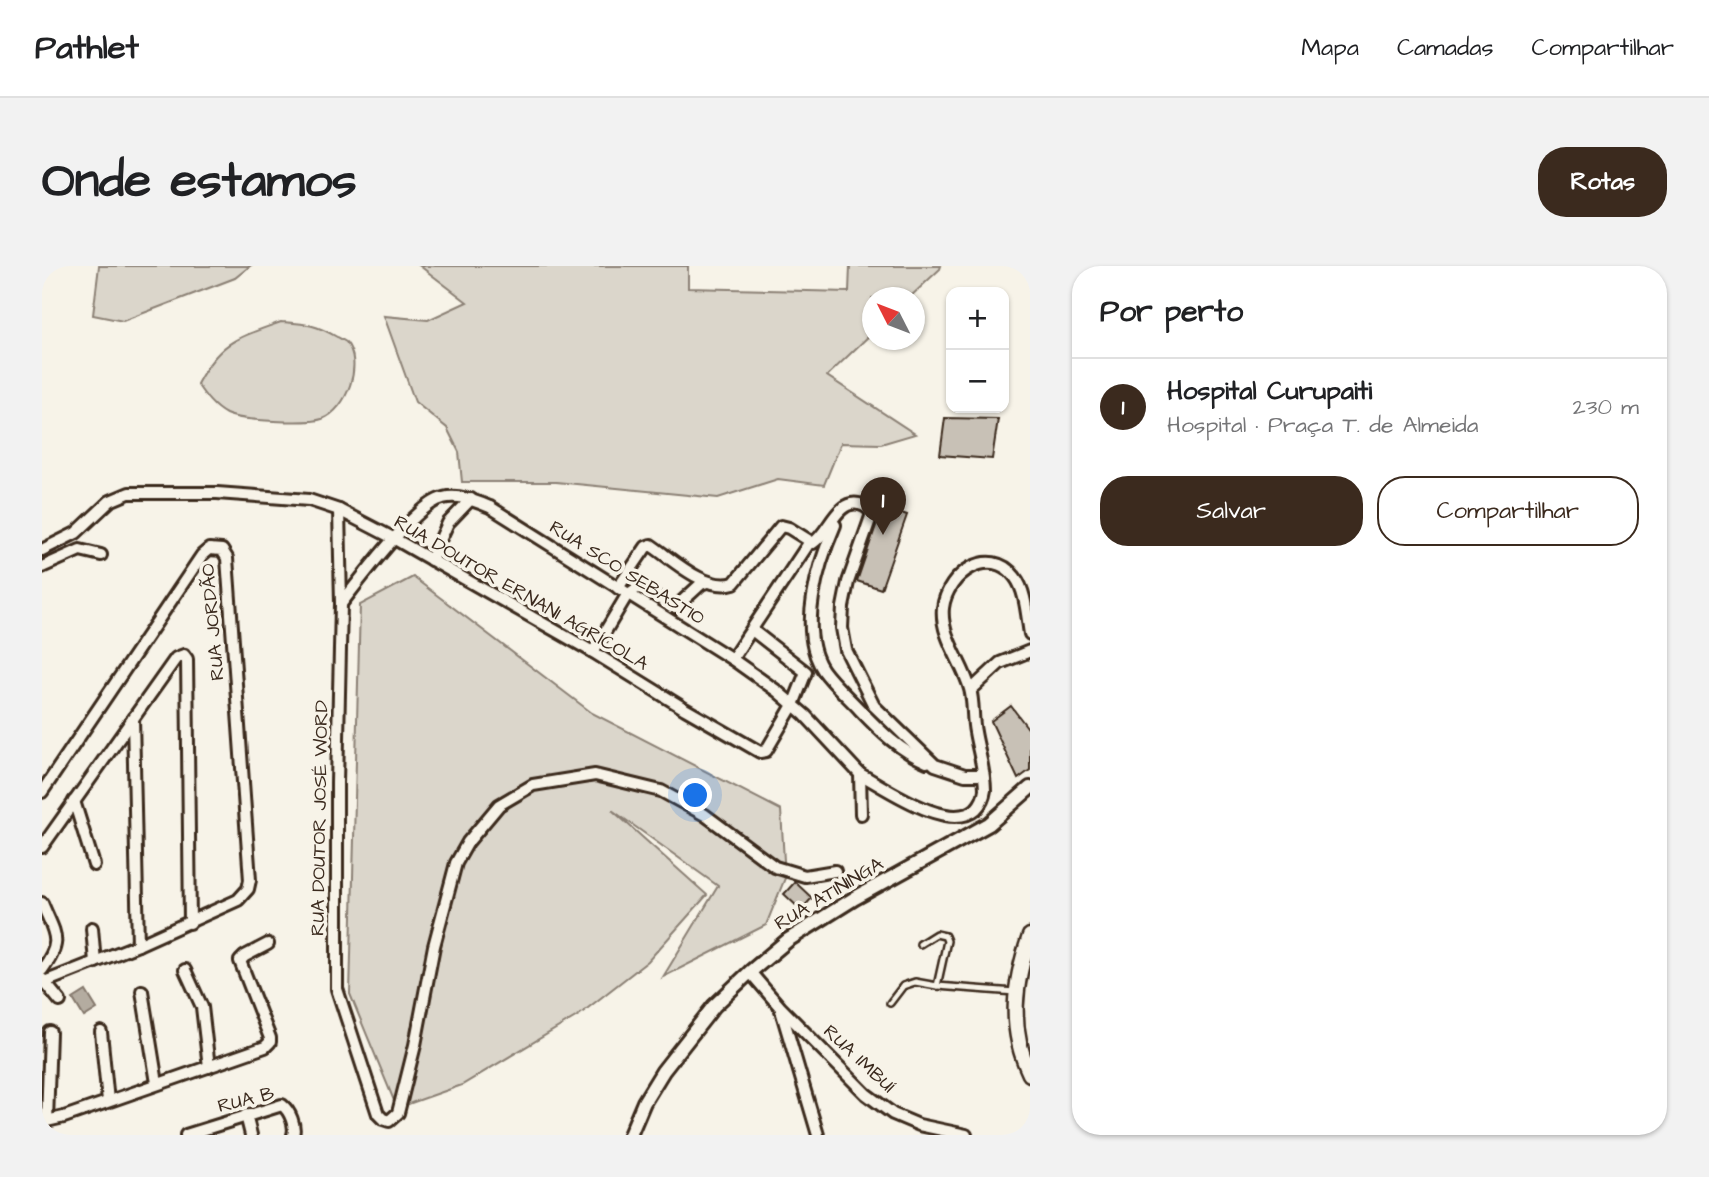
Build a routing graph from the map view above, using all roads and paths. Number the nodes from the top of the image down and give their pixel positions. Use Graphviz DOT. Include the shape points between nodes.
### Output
graph roads {
  1 [pos="471,499"];
  2 [pos="841,509"];
  3 [pos="339,510"];
  4 [pos="393,538"];
  5 [pos="809,542"];
  6 [pos="42,550"];
  7 [pos="101,555"];
  8 [pos="431,560"];
  9 [pos="42,567"];
  10 [pos="707,582"];
  11 [pos="622,592"];
  12 [pos="341,604"];
  13 [pos="752,630"];
  14 [pos="1030,634"];
  15 [pos="593,652"];
  16 [pos="1030,652"];
  17 [pos="732,659"];
  18 [pos="971,690"];
  19 [pos="793,705"];
  20 [pos="133,718"];
  21 [pos="935,765"];
  22 [pos="860,774"];
  23 [pos="983,775"];
  24 [pos="1030,788"];
  25 [pos="42,792"];
  26 [pos="74,801"];
  27 [pos="862,814"];
  28 [pos="42,847"];
  29 [pos="94,865"];
  30 [pos="835,871"];
  31 [pos="42,903"];
  32 [pos="190,923"];
  33 [pos="92,928"];
  34 [pos="1030,936"];
  35 [pos="268,944"];
  36 [pos="920,944"];
  37 [pos="138,945"];
  38 [pos="1027,951"];
  39 [pos="95,962"];
  40 [pos="185,970"];
  41 [pos="750,972"];
  42 [pos="43,979"];
  43 [pos="937,986"];
  44 [pos="142,991"];
  45 [pos="1016,992"];
  46 [pos="60,1001"];
  47 [pos="890,1003"];
  48 [pos="780,1007"];
  49 [pos="50,1032"];
  50 [pos="101,1032"];
  51 [pos="209,1067"];
  52 [pos="1030,1074"];
  53 [pos="157,1083"];
  54 [pos="108,1101"];
  55 [pos="246,1115"];
  56 [pos="44,1121"];
  57 [pos="186,1135"];
  58 [pos="251,1135"];
  59 [pos="293,1135"];
  60 [pos="630,1135"];
  61 [pos="818,1135"];
  62 [pos="966,1135"];
  1 -- 4 [label="street, RUA SCO SEBASTIO" via="440,498"];
  1 -- 8 [label="street" via="448,523"];
  1 -- 11 [label="street, RUA SCO SEBASTIO"];
  2 -- 5 [label="street" via="816,541"];
  2 -- 21 [label="street" via="813,592 815,653 824,670 875,725 912,756"];
  2 -- 21 [label="street" via="854,503 869,508 872,514 843,607 846,650 874,706"];
  3 -- 4 [label="street, RUA DOUTOR ERNANI AGRÍCOLA"];
  3 -- 6 [label="street, RUA DOUTOR ERNANI AGRÍCOLA" via="292,498 129,493 110,501 76,533"];
  3 -- 12 [label="street, RUA DOUTOR JOSÉ WORD"];
  4 -- 8 [label="street, RUA DOUTOR ERNANI AGRÍCOLA"];
  4 -- 12 [label="street, RUA SCO SEBASTIO"];
  5 -- 10 [label="street" via="780,526 734,583"];
  5 -- 13 [label="street"];
  7 -- 9 [label="street" via="80,550"];
  8 -- 15 [label="street, RUA DOUTOR ERNANI AGRÍCOLA"];
  10 -- 11 [label="street" via="676,607 641,587"];
  10 -- 11 [label="street" via="648,545"];
  11 -- 15 [label="street"];
  11 -- 17 [label="street, RUA SCO SEBASTIO"];
  12 -- 30 [label="street, RUA DOUTOR JOSÉ WORD" via="337,989 383,1119 389,1121 398,1113 456,863 499,805 533,785 596,775 661,791 705,815 775,867 805,876"];
  13 -- 17 [label="street"];
  13 -- 19 [label="street" via="805,669"];
  14 -- 18 [label="street" via="1017,579 1006,568 990,563 956,577 943,612 948,637"];
  15 -- 19 [label="street, RUA DOUTOR ERNANI AGRÍCOLA" via="760,752 769,748"];
  16 -- 18 [label="street" via="1000,663"];
  17 -- 19 [label="street, RUA SCO SEBASTIO"];
  18 -- 23 [label="street"];
  19 -- 22 [label="street, RUA SCO SEBASTIO"];
  20 -- 26 [label="street, RUA JORDÃO"];
  20 -- 32 [label="street, RUA JORDÃO" via="176,658 186,657"];
  20 -- 37 [label="street"];
  21 -- 23 [label="street" via="965,775"];
  22 -- 23 [label="street, RUA SCO SEBASTIO" via="917,806 946,816 962,816 982,803"];
  22 -- 27 [label="street"];
  24 -- 41 [label="street, RUA ATININGA" via="989,824 855,898 799,933"];
  25 -- 32 [label="street, RUA JORDÃO" via="202,555 209,549 222,551 227,558 250,880 238,900"];
  26 -- 28 [label="street, RUA JORDÃO"];
  26 -- 29 [label="street"];
  31 -- 42 [label="street" via="57,942"];
  32 -- 37 [label="street, RUA JORDÃO"];
  33 -- 39 [label="street"];
  34 -- 38 [label="main road"];
  35 -- 51 [label="street" via="240,961 270,1042"];
  36 -- 43 [label="lane" via="936,934 946,936"];
  37 -- 39 [label="street, RUA JORDÃO"];
  38 -- 45 [label="main road"];
  39 -- 42 [label="street, RUA JORDÃO"];
  40 -- 51 [label="street" via="202,1007"];
  41 -- 48 [label="street, RUA IMBUÍ"];
  41 -- 60 [label="street, RUA ATININGA" via="714,1006 663,1071"];
  42 -- 46 [label="street"];
  43 -- 45 [label="lane"];
  43 -- 47 [label="lane" via="908,983"];
  44 -- 53 [label="street"];
  45 -- 52 [label="main road" via="1016,1030"];
  48 -- 61 [label="street"];
  48 -- 62 [label="street, RUA IMBUÍ" via="866,1094 893,1114"];
  49 -- 56 [label="street"];
  50 -- 54 [label="street"];
  51 -- 53 [label="street"];
  53 -- 54 [label="street"];
  54 -- 56 [label="street"];
  55 -- 57 [label="street, RUA B"];
  55 -- 58 [label="street"];
  55 -- 59 [label="street, RUA B" via="282,1105 295,1128"];
}
